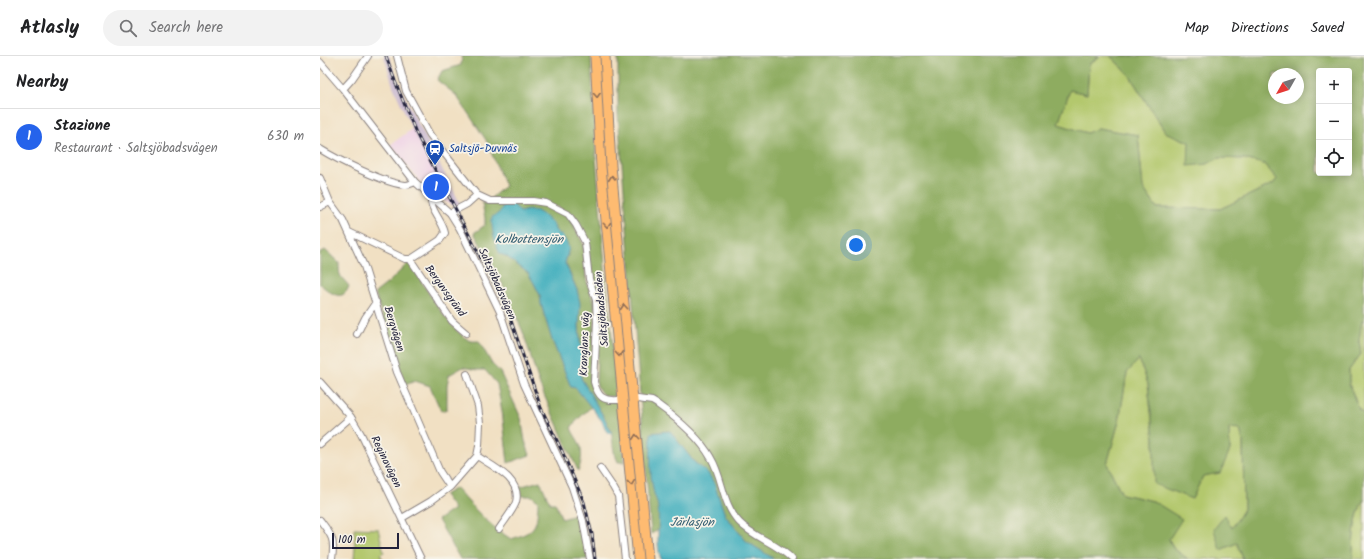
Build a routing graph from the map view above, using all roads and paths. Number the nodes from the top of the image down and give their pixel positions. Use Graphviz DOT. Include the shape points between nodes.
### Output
graph roads {
  1 [pos="368,56"];
  2 [pos="397,56"];
  3 [pos="595,56"];
  4 [pos="605,56"];
  5 [pos="320,62"];
  6 [pos="343,89"];
  7 [pos="320,149"];
  8 [pos="320,178"];
  9 [pos="415,182"];
  10 [pos="477,195"];
  11 [pos="433,198"];
  12 [pos="330,202"];
  13 [pos="320,207"];
  14 [pos="450,213"];
  15 [pos="349,232"];
  16 [pos="410,259"];
  17 [pos="376,302"];
  18 [pos="466,333"];
  19 [pos="357,334"];
  20 [pos="467,374"];
  21 [pos="320,382"];
  22 [pos="638,399"];
  23 [pos="618,400"];
  24 [pos="351,417"];
  25 [pos="320,444"];
  26 [pos="477,456"];
  27 [pos="600,468"];
  28 [pos="450,487"];
  29 [pos="402,518"];
  30 [pos="320,520"];
  31 [pos="499,529"];
  32 [pos="332,559"];
  33 [pos="421,559"];
  34 [pos="590,559"];
  35 [pos="625,559"];
  36 [pos="638,559"];
  37 [pos="648,559"];
  38 [pos="792,559"];
  1 -- 6 [label="street"];
  2 -- 10 [label="street" via="406,91 430,135"];
  3 -- 36 [label="highway, Saltsjöbadsleden, one-way" via="601,167"];
  37 -- 4 [label="highway, Saltsjöbadsleden, one-way" via="611,166"];
  5 -- 6 [label="street, Saltsjöbadsvägen"];
  6 -- 9 [label="street, Saltsjöbadsvägen"];
  7 -- 9 [label="street" via="393,183 408,185"];
  8 -- 12 [label="street, Bergvägen"];
  9 -- 11 [label="street, Saltsjöbadsvägen"];
  10 -- 14 [label="street"];
  10 -- 23 [label="street, Kranglans väg" via="490,201 546,203 568,214 576,225 585,242 589,279 596,300 594,382 601,397"];
  11 -- 14 [label="street, Saltsjöbadsvägen"];
  11 -- 16 [label="street" via="432,206 445,233 440,240"];
  12 -- 13 [label="street"];
  12 -- 15 [label="street, Bergvägen"];
  14 -- 34 [label="street, Saltsjöbadsvägen" via="500,312 524,384 572,487 583,521"];
  15 -- 16 [label="street" via="405,259"];
  15 -- 17 [label="street, Bergvägen"];
  16 -- 18 [label="street, Berguvsgränd" via="452,321"];
  17 -- 19 [label="street"];
  17 -- 28 [label="street, Bergvägen" via="397,372 440,472"];
  20 -- 26 [label="street" via="478,406 480,423"];
  21 -- 24 [label="street, Reginavägen"];
  22 -- 38 [label="street" via="657,404 693,436 712,458 728,505 739,522 748,531"];
  24 -- 25 [label="street"];
  24 -- 29 [label="street, Reginavägen"];
  26 -- 28 [label="street"];
  26 -- 31 [label="street" via="507,477 517,493 515,504"];
  27 -- 35 [label="street" via="618,496"];
  28 -- 29 [label="street"];
  29 -- 33 [label="street, Reginavägen"];
  30 -- 32 [label="street" via="332,535"];
}
